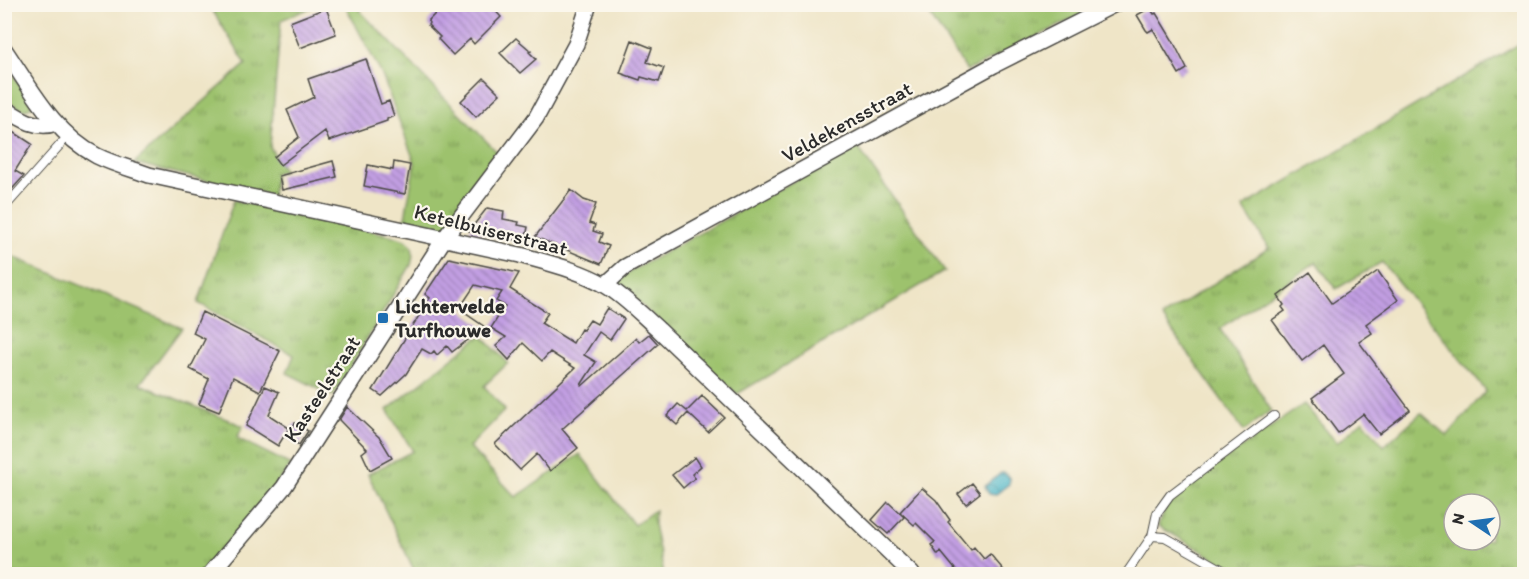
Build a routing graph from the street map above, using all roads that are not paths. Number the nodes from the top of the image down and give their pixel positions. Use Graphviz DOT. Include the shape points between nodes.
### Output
graph roads {
  1 [pos="590,4"];
  2 [pos="1115,4"];
  3 [pos="4,49"];
  4 [pos="4,108"];
  5 [pos="56,123"];
  6 [pos="68,136"];
  7 [pos="4,208"];
  8 [pos="444,239"];
  9 [pos="604,285"];
  10 [pos="1274,416"];
  11 [pos="1152,536"];
  12 [pos="210,574"];
  13 [pos="912,574"];
  14 [pos="1126,574"];
  15 [pos="1230,574"];
  1 -- 8 [label="street, Kasteelstraat" via="576,44 537,118"];
  2 -- 9 [label="street, Veldekensstraat" via="994,65 625,267"];
  3 -- 5 [label="street, Ketelbuiserstraat"];
  4 -- 5 [label="street" via="36,125"];
  5 -- 6 [label="street, Ketelbuiserstraat"];
  6 -- 7 [label="lane"];
  6 -- 8 [label="street, Ketelbuiserstraat" via="98,156 149,175"];
  8 -- 9 [label="street, Ketelbuiserstraat" via="561,266"];
  8 -- 12 [label="street, Kasteelstraat" via="284,487"];
  9 -- 13 [label="street, Ketelbuiserstraat" via="659,330"];
  10 -- 11 [label="lane" via="1170,495 1157,513"];
  11 -- 14 [label="lane"];
  11 -- 15 [label="lane" via="1165,537"];
}
